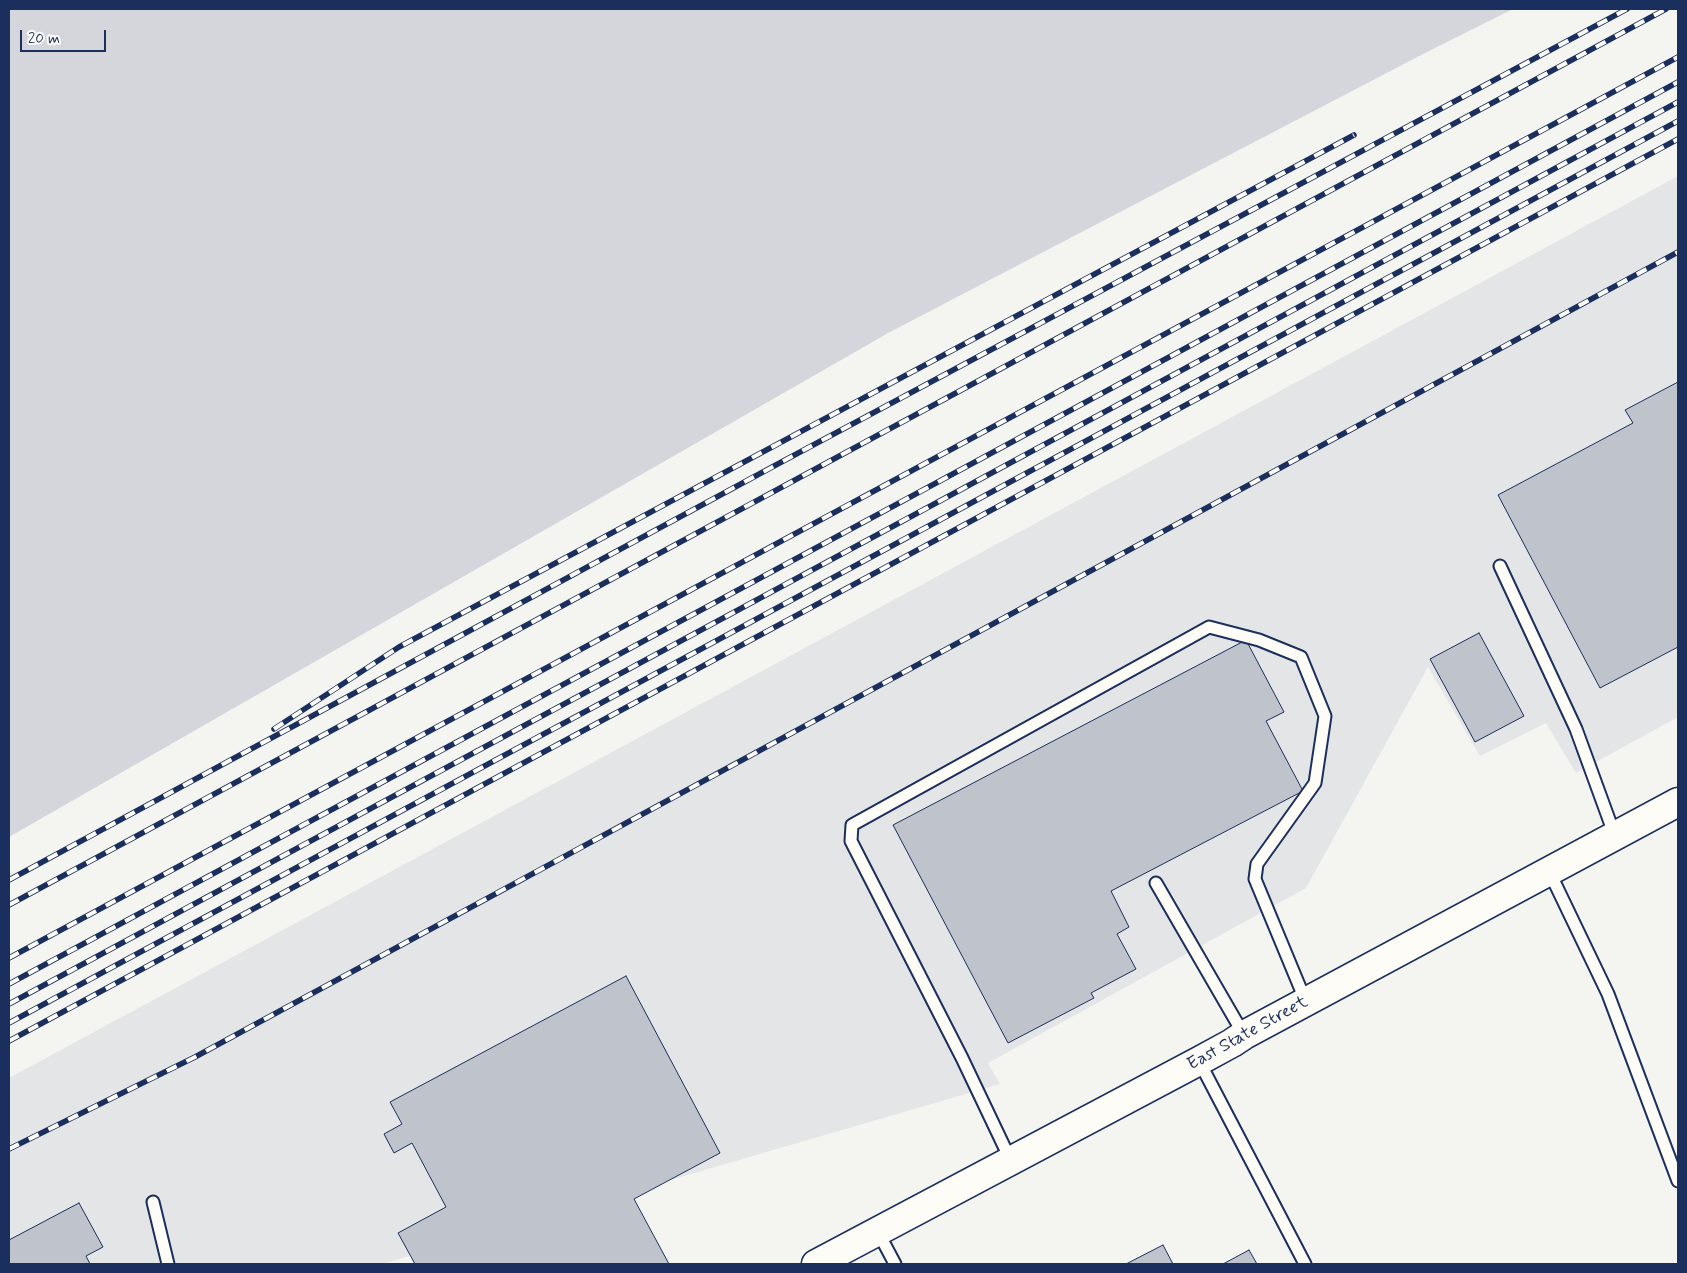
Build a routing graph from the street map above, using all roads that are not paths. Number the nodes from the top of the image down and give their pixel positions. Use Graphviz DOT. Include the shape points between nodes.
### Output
graph roads {
  1 [pos="1500,566"];
  2 [pos="1678,802"];
  3 [pos="1616,836"];
  4 [pos="1549,871"];
  5 [pos="1156,883"];
  6 [pos="1306,1002"];
  7 [pos="1244,1035"];
  8 [pos="1199,1061"];
  9 [pos="1011,1162"];
  10 [pos="1678,1181"];
  11 [pos="153,1202"];
  12 [pos="878,1232"];
  13 [pos="168,1264"];
  14 [pos="816,1264"];
  15 [pos="895,1264"];
  16 [pos="1305,1264"];
  1 -- 3 [label="lane" via="1576,729"];
  2 -- 3 [label="street, East State Street"];
  3 -- 4 [label="street, East State Street"];
  4 -- 6 [label="street, East State Street"];
  4 -- 10 [label="lane" via="1608,994"];
  5 -- 7 [label="lane"];
  6 -- 7 [label="street, East State Street"];
  6 -- 9 [label="lane" via="1256,879 1257,864 1315,783 1325,716 1301,657 1259,640 1209,627 852,825 851,841 962,1058"];
  7 -- 8 [label="street, East State Street"];
  8 -- 9 [label="street, East State Street"];
  8 -- 16 [label="lane"];
  9 -- 12 [label="street, East State Street"];
  11 -- 13 [label="lane"];
  12 -- 14 [label="street, East State Street"];
  12 -- 15 [label="lane"];
}
